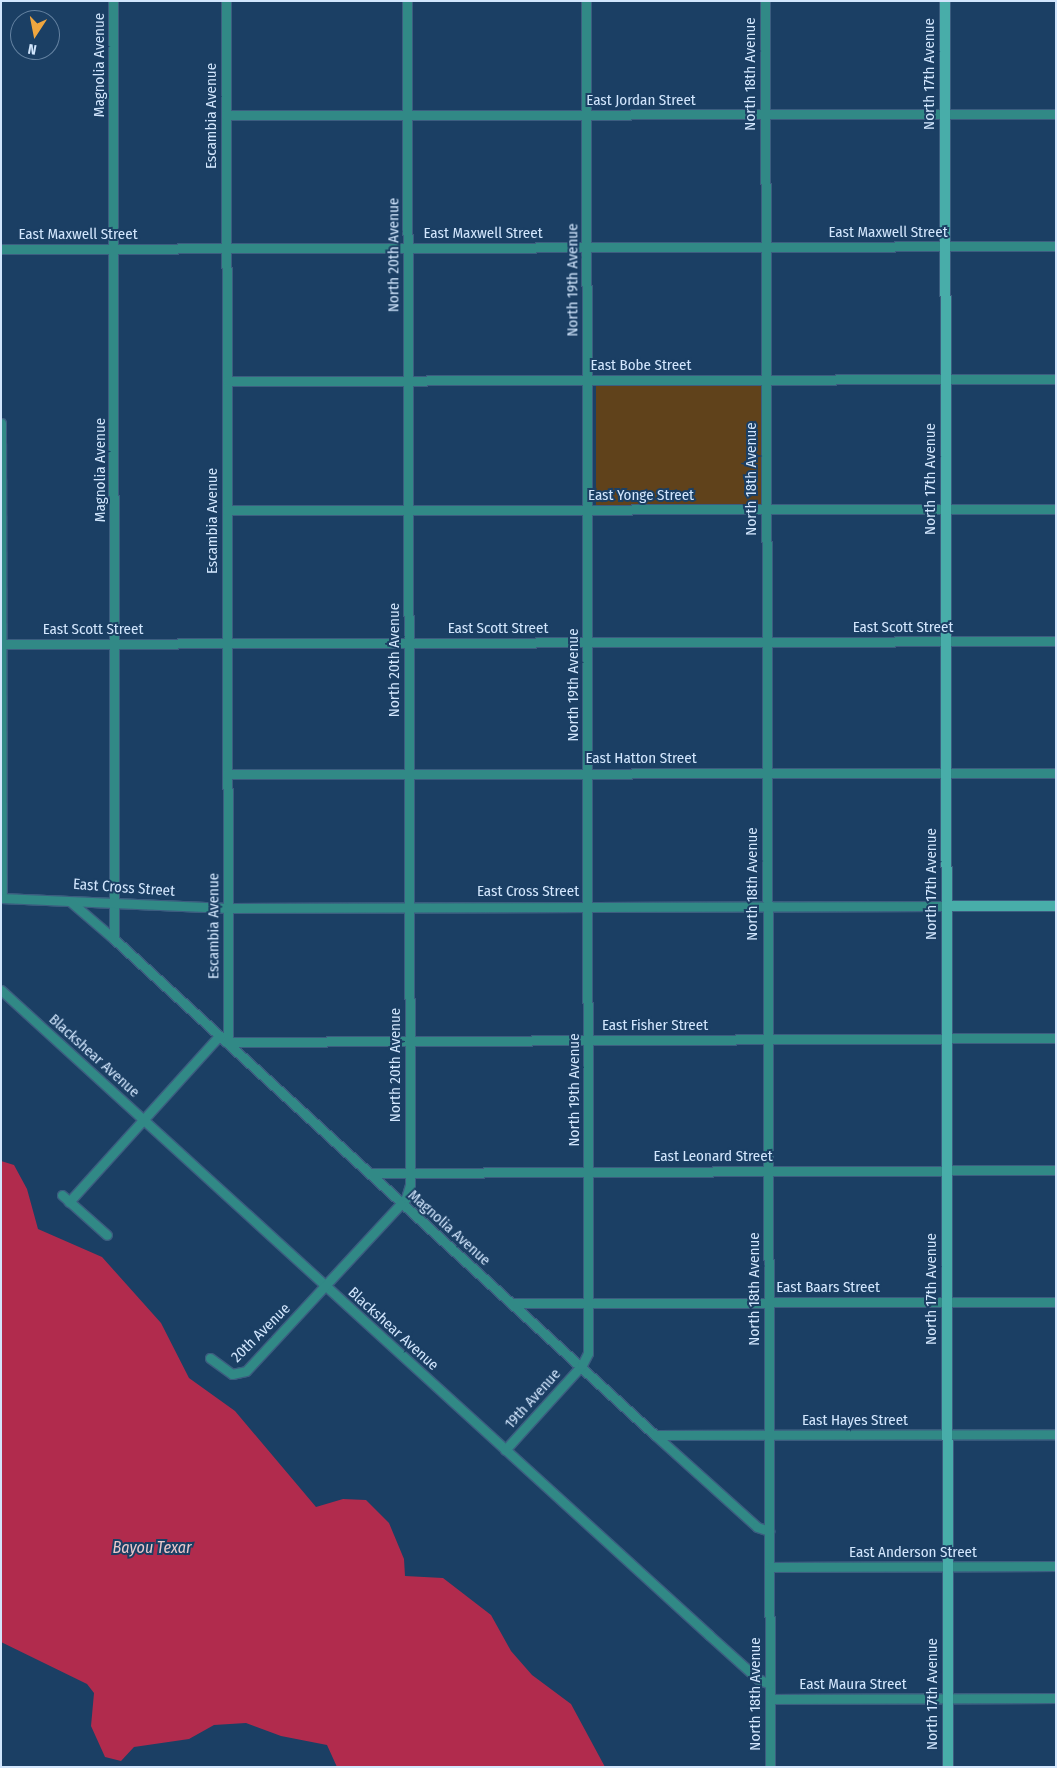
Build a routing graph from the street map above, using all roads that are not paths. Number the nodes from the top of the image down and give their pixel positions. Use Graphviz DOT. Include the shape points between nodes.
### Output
graph roads {
  1 [pos="113,1"];
  2 [pos="226,1"];
  3 [pos="407,1"];
  4 [pos="586,1"];
  5 [pos="765,1"];
  6 [pos="944,1"];
  7 [pos="765,114"];
  8 [pos="945,114"];
  9 [pos="1056,114"];
  10 [pos="226,115"];
  11 [pos="407,115"];
  12 [pos="586,115"];
  13 [pos="1056,246"];
  14 [pos="766,247"];
  15 [pos="945,247"];
  16 [pos="115,248"];
  17 [pos="227,248"];
  18 [pos="408,248"];
  19 [pos="586,248"];
  20 [pos="1,249"];
  21 [pos="765,379"];
  22 [pos="945,379"];
  23 [pos="1056,379"];
  24 [pos="407,380"];
  25 [pos="587,380"];
  26 [pos="227,381"];
  27 [pos="1,423"];
  28 [pos="766,509"];
  29 [pos="946,509"];
  30 [pos="1056,509"];
  31 [pos="227,510"];
  32 [pos="408,510"];
  33 [pos="587,510"];
  34 [pos="1056,641"];
  35 [pos="588,642"];
  36 [pos="767,642"];
  37 [pos="946,642"];
  38 [pos="227,643"];
  39 [pos="408,643"];
  40 [pos="1,644"];
  41 [pos="114,644"];
  42 [pos="409,773"];
  43 [pos="588,773"];
  44 [pos="767,773"];
  45 [pos="946,773"];
  46 [pos="1056,773"];
  47 [pos="227,774"];
  48 [pos="1,898"];
  49 [pos="62,899"];
  50 [pos="115,905"];
  51 [pos="767,906"];
  52 [pos="947,906"];
  53 [pos="1056,906"];
  54 [pos="588,907"];
  55 [pos="228,908"];
  56 [pos="409,908"];
  57 [pos="114,939"];
  58 [pos="1,990"];
  59 [pos="947,1038"];
  60 [pos="1056,1038"];
  61 [pos="224,1039"];
  62 [pos="410,1040"];
  63 [pos="588,1040"];
  64 [pos="768,1040"];
  65 [pos="144,1120"];
  66 [pos="768,1170"];
  67 [pos="947,1170"];
  68 [pos="1056,1170"];
  69 [pos="410,1171"];
  70 [pos="589,1171"];
  71 [pos="370,1173"];
  72 [pos="401,1202"];
  73 [pos="106,1235"];
  74 [pos="325,1286"];
  75 [pos="768,1302"];
  76 [pos="948,1302"];
  77 [pos="1056,1302"];
  78 [pos="511,1303"];
  79 [pos="589,1303"];
  80 [pos="210,1358"];
  81 [pos="581,1367"];
  82 [pos="1056,1434"];
  83 [pos="655,1435"];
  84 [pos="769,1435"];
  85 [pos="948,1435"];
  86 [pos="505,1450"];
  87 [pos="769,1531"];
  88 [pos="948,1566"];
  89 [pos="1056,1566"];
  90 [pos="769,1567"];
  91 [pos="770,1684"];
  92 [pos="770,1698"];
  93 [pos="948,1698"];
  94 [pos="1056,1698"];
  95 [pos="770,1767"];
  96 [pos="948,1767"];
  1 -- 16 [label="street, Magnolia Avenue"];
  2 -- 10 [label="street, Escambia Avenue"];
  3 -- 11 [label="street, North 20th Avenue"];
  4 -- 12 [label="street, North 19th Avenue"];
  5 -- 7 [label="street, North 18th Avenue"];
  6 -- 8 [label="street, North 17th Avenue"];
  7 -- 8 [label="street, East Jordan Street"];
  7 -- 12 [label="street, East Jordan Street"];
  7 -- 14 [label="street, North 18th Avenue"];
  8 -- 9 [label="street, East Jordan Street"];
  8 -- 15 [label="street, North 17th Avenue"];
  10 -- 11 [label="street, East Jordan Street"];
  10 -- 17 [label="street, Escambia Avenue"];
  11 -- 12 [label="street, East Jordan Street"];
  11 -- 18 [label="street, North 20th Avenue"];
  12 -- 19 [label="street, North 19th Avenue"];
  13 -- 15 [label="street, East Maxwell Street"];
  14 -- 15 [label="street, East Maxwell Street"];
  14 -- 19 [label="street, East Maxwell Street"];
  14 -- 21 [label="street, North 18th Avenue"];
  15 -- 22 [label="street, North 17th Avenue"];
  16 -- 17 [label="street, East Maxwell Street"];
  16 -- 20 [label="street, East Maxwell Street"];
  16 -- 41 [label="street, Magnolia Avenue"];
  17 -- 18 [label="street, East Maxwell Street"];
  17 -- 26 [label="street, Escambia Avenue"];
  18 -- 19 [label="street, East Maxwell Street"];
  18 -- 24 [label="street, North 20th Avenue"];
  19 -- 25 [label="street, North 19th Avenue"];
  21 -- 22 [label="street, East Bobe Street"];
  21 -- 25 [label="street, East Bobe Street"];
  21 -- 28 [label="street, North 18th Avenue"];
  22 -- 23 [label="street, East Bobe Street"];
  22 -- 29 [label="street, North 17th Avenue"];
  24 -- 25 [label="street, East Bobe Street"];
  24 -- 26 [label="street, East Bobe Street"];
  24 -- 32 [label="street, North 20th Avenue"];
  25 -- 33 [label="street, North 19th Avenue"];
  26 -- 31 [label="street, Escambia Avenue"];
  27 -- 40 [label="street"];
  28 -- 29 [label="street, East Yonge Street"];
  28 -- 33 [label="street, East Yonge Street"];
  28 -- 36 [label="street, North 18th Avenue"];
  29 -- 30 [label="street, East Yonge Street"];
  29 -- 37 [label="street, North 17th Avenue"];
  31 -- 32 [label="street, East Yonge Street"];
  31 -- 38 [label="street, Escambia Avenue"];
  32 -- 33 [label="street, East Yonge Street"];
  32 -- 39 [label="street, North 20th Avenue"];
  33 -- 35 [label="street, North 19th Avenue"];
  34 -- 37 [label="street, East Scott Street"];
  35 -- 36 [label="street, East Scott Street"];
  35 -- 39 [label="street, East Scott Street"];
  35 -- 43 [label="street, North 19th Avenue"];
  36 -- 37 [label="street, East Scott Street"];
  36 -- 44 [label="street, North 18th Avenue"];
  37 -- 45 [label="street, North 17th Avenue"];
  38 -- 39 [label="street, East Scott Street"];
  38 -- 41 [label="street, East Scott Street"];
  38 -- 47 [label="street, Escambia Avenue"];
  39 -- 42 [label="street, North 20th Avenue"];
  40 -- 41 [label="street, East Scott Street"];
  40 -- 48 [label="street"];
  41 -- 50 [label="street, Magnolia Avenue"];
  42 -- 43 [label="street, East Hatton Street"];
  42 -- 47 [label="street, East Hatton Street"];
  42 -- 56 [label="street, North 20th Avenue"];
  43 -- 44 [label="street, East Hatton Street"];
  43 -- 54 [label="street, North 19th Avenue"];
  44 -- 45 [label="street, East Hatton Street"];
  44 -- 51 [label="street, North 18th Avenue"];
  45 -- 46 [label="street, East Hatton Street"];
  45 -- 52 [label="street, North 17th Avenue"];
  47 -- 55 [label="street, Escambia Avenue"];
  48 -- 49 [label="street, East Cross Street"];
  49 -- 50 [label="street, East Cross Street"];
  49 -- 57 [label="street, Magnolia Avenue" via="75,904"];
  50 -- 55 [label="street, East Cross Street"];
  50 -- 57 [label="street, Magnolia Avenue"];
  51 -- 52 [label="street, East Cross Street"];
  51 -- 54 [label="street, East Cross Street"];
  51 -- 64 [label="street, North 18th Avenue"];
  52 -- 53 [label="street, East Cross Street"];
  52 -- 59 [label="street, North 17th Avenue"];
  54 -- 56 [label="street, East Cross Street"];
  54 -- 63 [label="street, North 19th Avenue"];
  55 -- 56 [label="street, East Cross Street"];
  55 -- 61 [label="street, Escambia Avenue"];
  56 -- 62 [label="street, North 20th Avenue"];
  57 -- 61 [label="street, Magnolia Avenue"];
  58 -- 65 [label="street, Blackshear Avenue"];
  59 -- 60 [label="street, East Fisher Street"];
  59 -- 64 [label="street, East Fisher Street"];
  59 -- 67 [label="street, North 17th Avenue"];
  61 -- 62 [label="street, East Fisher Street"];
  61 -- 65 [label="street"];
  61 -- 71 [label="street, Magnolia Avenue"];
  62 -- 63 [label="street, East Fisher Street"];
  62 -- 69 [label="street, North 20th Avenue"];
  63 -- 64 [label="street, East Fisher Street"];
  63 -- 70 [label="street, North 19th Avenue"];
  64 -- 66 [label="street, North 18th Avenue"];
  65 -- 73 [label="street" via="66,1198"];
  65 -- 74 [label="street, Blackshear Avenue"];
  66 -- 67 [label="street, East Leonard Street"];
  66 -- 70 [label="street, East Leonard Street"];
  66 -- 75 [label="street, North 18th Avenue"];
  67 -- 68 [label="street, East Leonard Street"];
  67 -- 76 [label="street, North 17th Avenue"];
  69 -- 70 [label="street, East Leonard Street"];
  69 -- 71 [label="street, East Leonard Street"];
  69 -- 72 [label="street, North 20th Avenue" via="409,1192"];
  70 -- 79 [label="street, North 19th Avenue"];
  71 -- 72 [label="street, Magnolia Avenue"];
  72 -- 74 [label="street, North 20th Avenue"];
  72 -- 78 [label="street, Magnolia Avenue"];
  74 -- 80 [label="street, 20th Avenue" via="246,1371 232,1374"];
  74 -- 86 [label="street, Blackshear Avenue"];
  75 -- 76 [label="street, East Baars Street"];
  75 -- 79 [label="street, East Baars Street"];
  75 -- 84 [label="street, North 18th Avenue"];
  76 -- 77 [label="street, East Baars Street"];
  76 -- 85 [label="street, North 17th Avenue"];
  78 -- 79 [label="street, East Baars Street"];
  78 -- 81 [label="street, Magnolia Avenue"];
  79 -- 81 [label="street, North 19th Avenue" via="588,1353"];
  81 -- 83 [label="street, Magnolia Avenue"];
  81 -- 86 [label="street, 19th Avenue"];
  82 -- 85 [label="street, East Hayes Street"];
  83 -- 84 [label="street, East Hayes Street"];
  83 -- 87 [label="street, Magnolia Avenue" via="757,1527"];
  84 -- 85 [label="street, East Hayes Street"];
  84 -- 87 [label="street, North 18th Avenue"];
  85 -- 88 [label="street, North 17th Avenue"];
  86 -- 91 [label="street, Blackshear Avenue" via="758,1679"];
  87 -- 90 [label="street, North 18th Avenue"];
  88 -- 89 [label="street, East Anderson Street"];
  88 -- 90 [label="street, East Anderson Street"];
  88 -- 93 [label="street, North 17th Avenue"];
  90 -- 91 [label="street, North 18th Avenue"];
  91 -- 92 [label="street, North 18th Avenue"];
  92 -- 93 [label="street, East Maura Street"];
  92 -- 95 [label="street, North 18th Avenue"];
  93 -- 94 [label="street, East Maura Street"];
  93 -- 96 [label="street, North 17th Avenue"];
}
